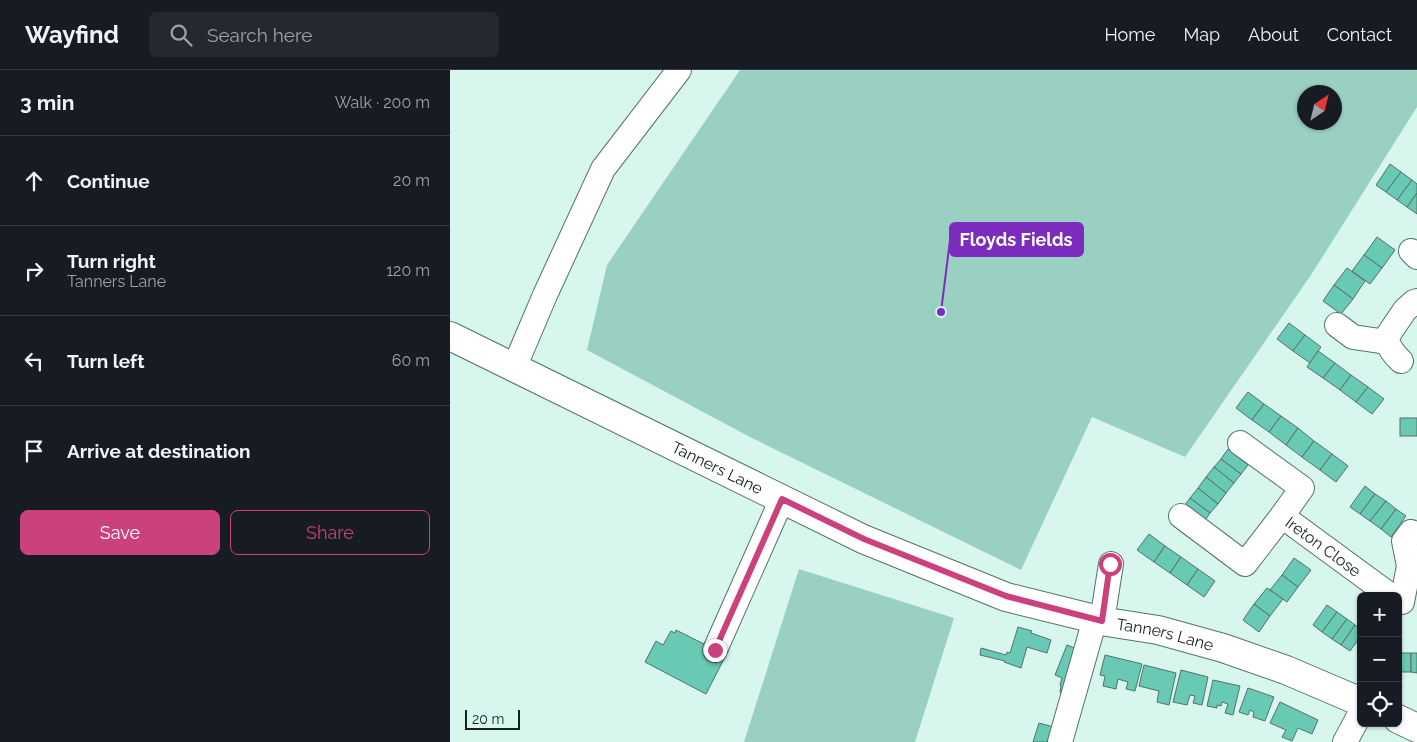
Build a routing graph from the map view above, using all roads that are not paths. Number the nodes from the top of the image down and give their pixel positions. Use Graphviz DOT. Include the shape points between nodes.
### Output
graph roads {
  1 [pos="679,70"];
  2 [pos="1417,301"];
  3 [pos="1337,325"];
  4 [pos="450,336"];
  5 [pos="1386,338"];
  6 [pos="1401,361"];
  7 [pos="514,368"];
  8 [pos="1240,443"];
  9 [pos="782,499"];
  10 [pos="1181,516"];
  11 [pos="1282,516"];
  12 [pos="1411,532"];
  13 [pos="1110,564"];
  14 [pos="1388,592"];
  15 [pos="1402,602"];
  16 [pos="1098,620"];
  17 [pos="715,650"];
  18 [pos="1357,700"];
  19 [pos="1357,720"];
  20 [pos="1402,721"];
  21 [pos="1417,728"];
  22 [pos="1060,742"];
  23 [pos="1345,742"];
  1 -- 7 [label="street" via="603,169"];
  2 -- 5 [label="street" via="1405,310"];
  3 -- 5 [label="street" via="1353,337"];
  4 -- 7 [label="main road, Tanners Lane"];
  5 -- 6 [label="street"];
  7 -- 9 [label="main road, Tanners Lane"];
  8 -- 11 [label="street, Ireton Close" via="1302,488"];
  9 -- 16 [label="main road, Tanners Lane" via="864,539 1006,596"];
  9 -- 17 [label="street"];
  10 -- 11 [label="street, Ireton Close" via="1245,564"];
  11 -- 14 [label="street, Ireton Close"];
  12 -- 15 [label="street" via="1404,542 1409,566"];
  13 -- 16 [label="street"];
  16 -- 18 [label="main road, Tanners Lane" via="1158,630 1223,648"];
  16 -- 22 [label="street"];
  19 -- 23 [label="street"];
  20 -- 21 [label="main road"];
}
